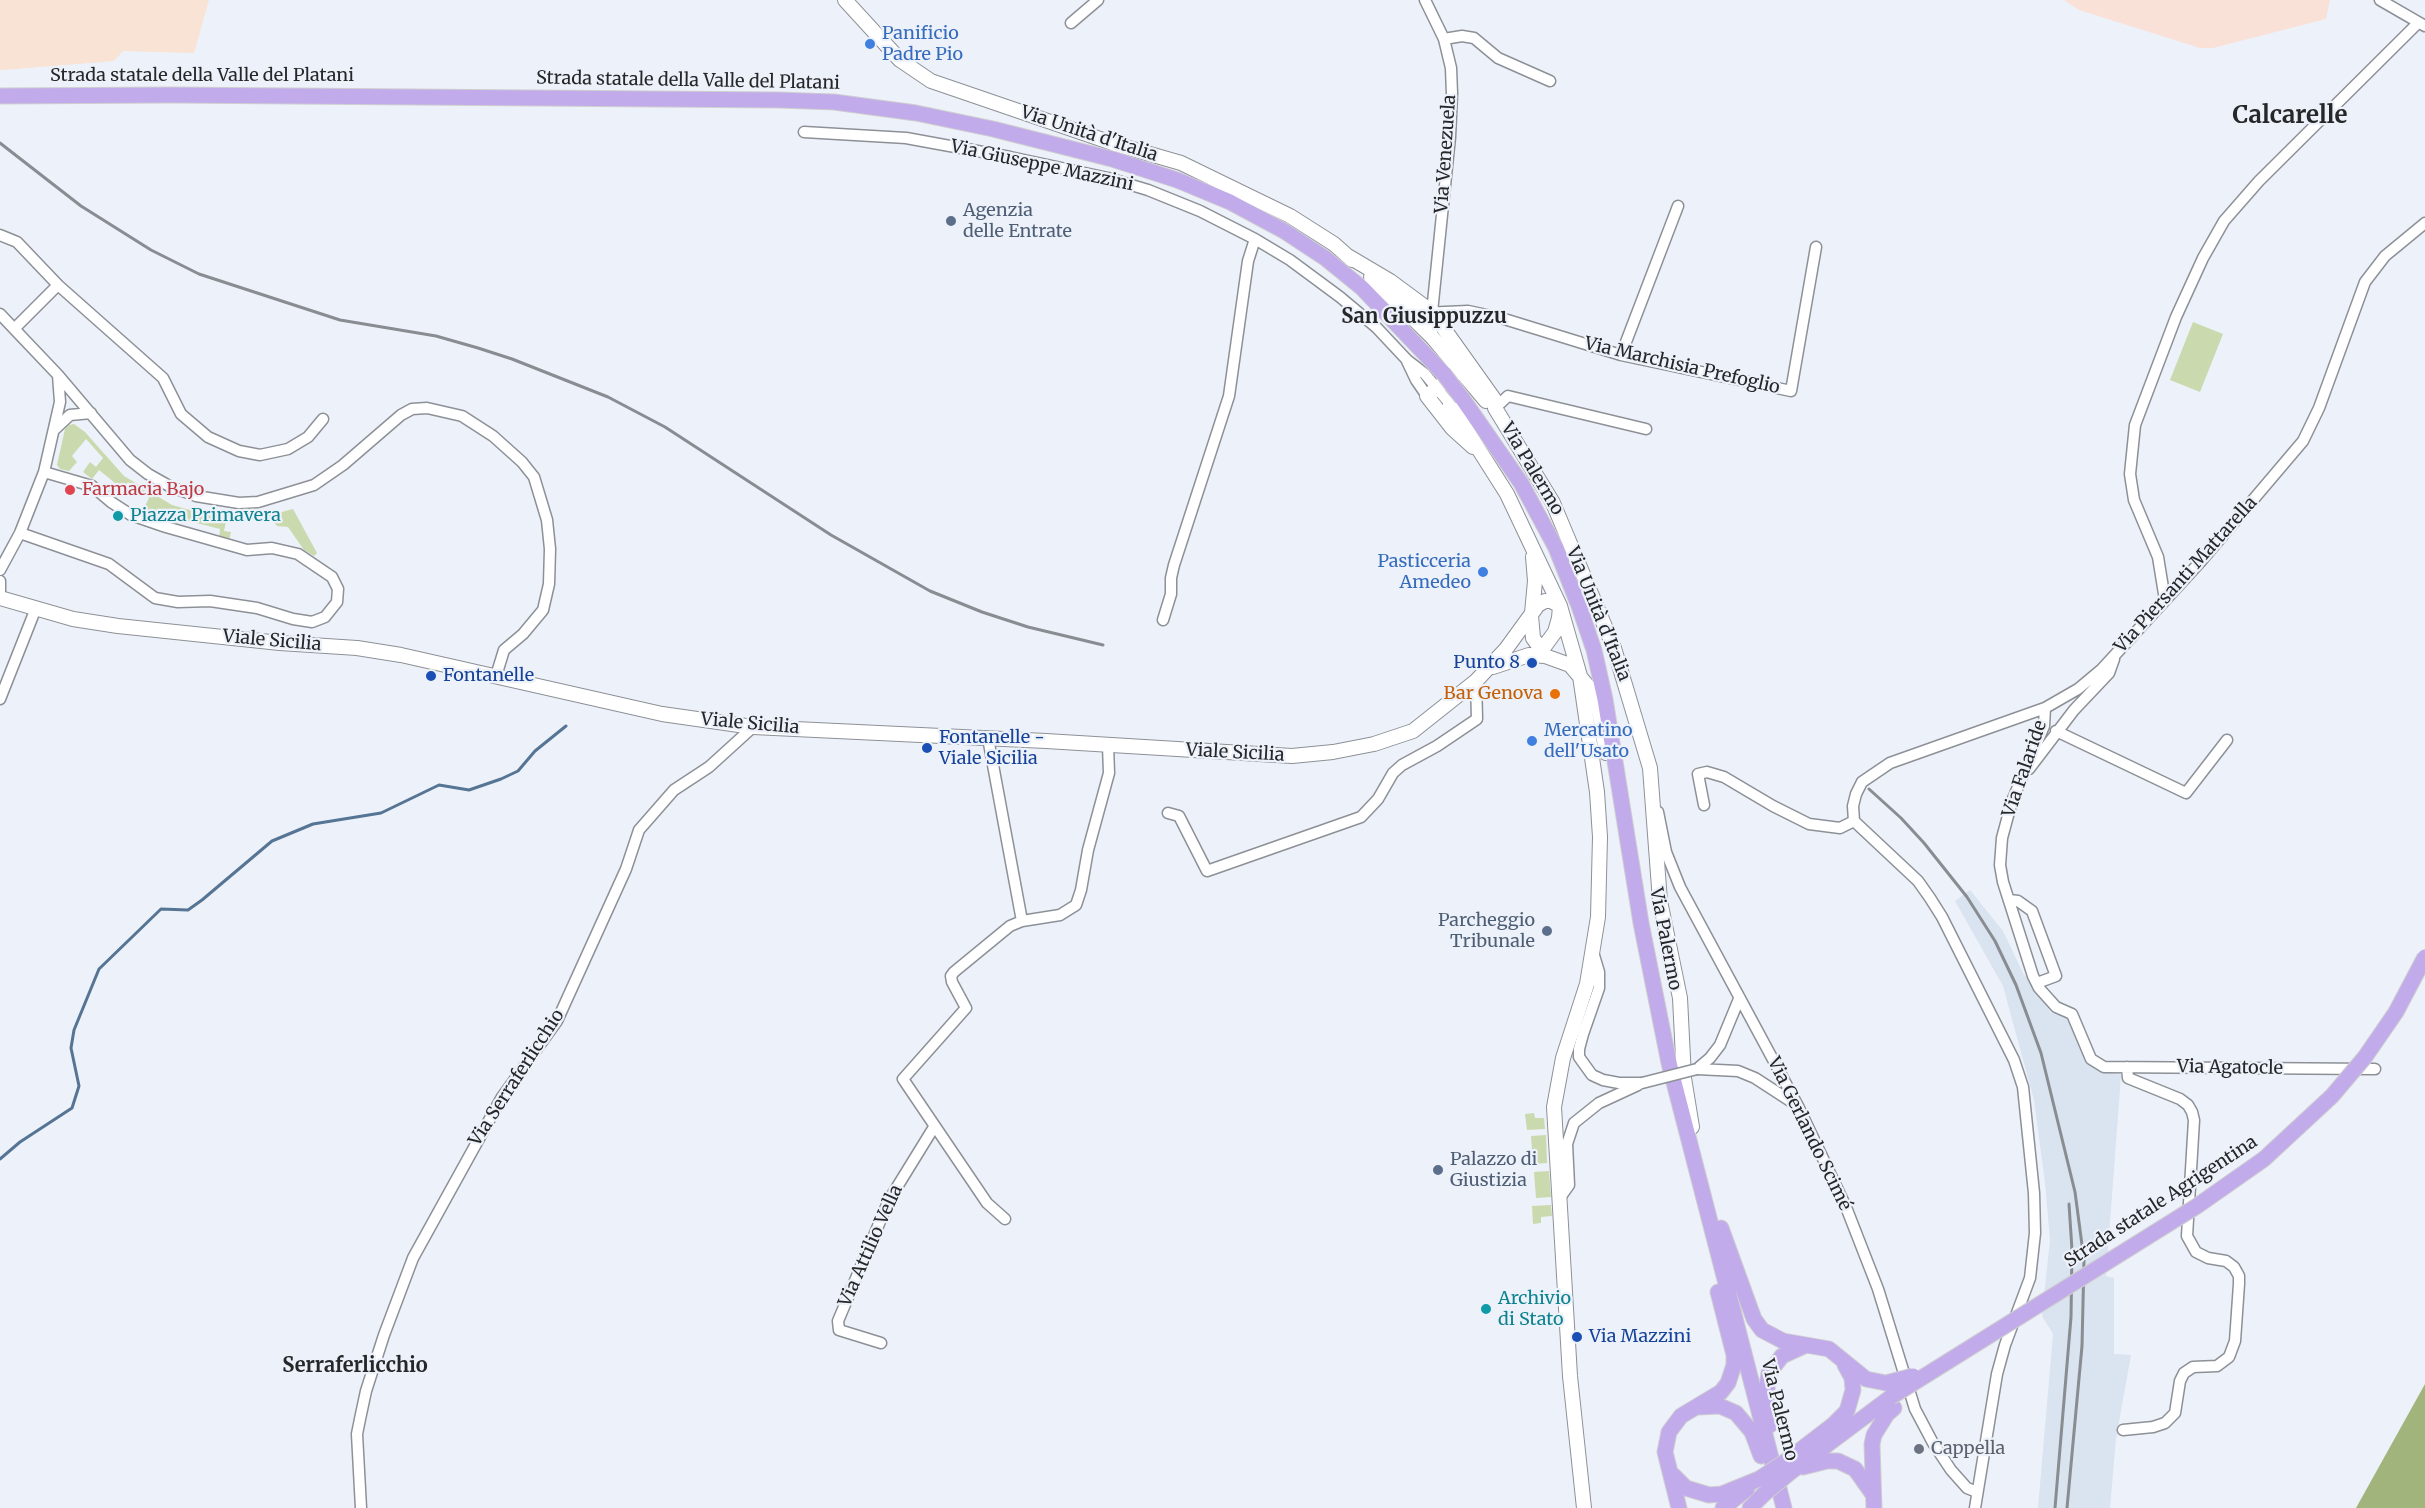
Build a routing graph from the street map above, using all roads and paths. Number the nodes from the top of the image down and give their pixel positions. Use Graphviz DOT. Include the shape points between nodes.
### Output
graph roads {
  1 [pos="845,0"];
  2 [pos="1098,0"];
  3 [pos="2380,0"];
  4 [pos="1426,1"];
  5 [pos="1071,24"];
  6 [pos="2421,25"];
  7 [pos="1444,39"];
  8 [pos="1550,81"];
  9 [pos="0,96"];
  10 [pos="804,132"];
  11 [pos="1678,206"];
  12 [pos="2425,223"];
  13 [pos="0,235"];
  14 [pos="1255,239"];
  15 [pos="1816,247"];
  16 [pos="1346,255"];
  17 [pos="58,285"];
  18 [pos="1384,288"];
  19 [pos="1432,312"];
  20 [pos="1455,312"];
  21 [pos="0,314"];
  22 [pos="15,328"];
  23 [pos="1449,335"];
  24 [pos="1432,337"];
  25 [pos="1621,355"];
  26 [pos="1460,370"];
  27 [pos="58,375"];
  28 [pos="1477,382"];
  29 [pos="1432,392"];
  30 [pos="1456,401"];
  31 [pos="1495,408"];
  32 [pos="91,413"];
  33 [pos="1438,413"];
  34 [pos="323,419"];
  35 [pos="55,429"];
  36 [pos="1646,429"];
  37 [pos="1479,452"];
  38 [pos="44,472"];
  39 [pos="20,532"];
  40 [pos="1529,541"];
  41 [pos="0,570"];
  42 [pos="0,581"];
  43 [pos="0,597"];
  44 [pos="2165,600"];
  45 [pos="1560,606"];
  46 [pos="36,608"];
  47 [pos="1531,615"];
  48 [pos="1163,620"];
  49 [pos="1544,647"];
  50 [pos="2117,653"];
  51 [pos="1529,655"];
  52 [pos="1570,665"];
  53 [pos="1486,670"];
  54 [pos="496,676"];
  55 [pos="1580,676"];
  56 [pos="1476,681"];
  57 [pos="0,699"];
  58 [pos="2045,708"];
  59 [pos="753,727"];
  60 [pos="2056,731"];
  61 [pos="988,738"];
  62 [pos="2227,740"];
  63 [pos="1108,745"];
  64 [pos="1650,768"];
  65 [pos="2020,777"];
  66 [pos="1704,805"];
  67 [pos="1168,813"];
  68 [pos="1854,821"];
  69 [pos="1625,824"];
  70 [pos="2009,900"];
  71 [pos="1022,921"];
  72 [pos="1641,923"];
  73 [pos="1593,952"];
  74 [pos="2425,957"];
  75 [pos="2037,983"];
  76 [pos="1739,999"];
  77 [pos="2127,1067"];
  78 [pos="2375,1069"];
  79 [pos="1697,1070"];
  80 [pos="1642,1083"];
  81 [pos="1798,1106"];
  82 [pos="934,1127"];
  83 [pos="1699,1173"];
  84 [pos="1558,1199"];
  85 [pos="1005,1220"];
  86 [pos="1983,1340"];
  87 [pos="881,1343"];
  88 [pos="1810,1345"];
  89 [pos="1842,1360"];
  90 [pos="1890,1396"];
  91 [pos="1690,1410"];
  92 [pos="2123,1430"];
  93 [pos="1789,1466"];
  94 [pos="1669,1467"];
  95 [pos="1776,1477"];
  96 [pos="1977,1492"];
  97 [pos="1756,1499"];
  98 [pos="1874,1502"];
  99 [pos="361,1508"];
  100 [pos="1584,1508"];
  101 [pos="1678,1508"];
  102 [pos="1724,1508"];
  103 [pos="1775,1508"];
  104 [pos="1784,1508"];
  105 [pos="1790,1508"];
  106 [pos="1975,1508"];
  1 -- 16 [label="street, Via Unità d'Italia" via="900,60 931,81 1181,164 1290,216"];
  2 -- 5 [label="street"];
  3 -- 6 [label="street"];
  4 -- 7 [label="street, Via Venezuela"];
  6 -- 44 [label="street" via="2259,181 2224,220 2176,316 2135,425 2130,474 2137,508 2158,557"];
  7 -- 8 [label="street" via="1474,38 1498,58"];
  7 -- 19 [label="street, Via Venezuela" via="1451,68 1450,138"];
  9 -- 30 [label="main road, Strada statale della Valle del Platani, bridge" via="620,97 834,102 993,129 1177,180 1284,231 1362,288 1443,373"];
  10 -- 14 [label="street, Via Giuseppe Mazzini" via="906,138 1096,175 1148,190"];
  11 -- 25 [label="street"];
  12 -- 44 [label="street, Via Piersanti Mattarella" via="2385,256 2362,289 2309,431 2246,517"];
  13 -- 17 [label="street" via="17,243"];
  14 -- 29 [label="street, Via Giuseppe Mazzini" via="1290,260 1377,328 1407,360 1416,380"];
  14 -- 48 [label="street" via="1248,261 1229,396 1174,565"];
  15 -- 25 [label="street, Via Marchisia Prefoglio" via="1791,391"];
  16 -- 18 [label="street, Via Unità d'Italia"];
  16 -- 19 [label="street, Via Unità d'Italia"];
  17 -- 22 [label="street"];
  17 -- 34 [label="street" via="164,378 181,414 208,437 239,451 260,455 288,449 308,438"];
  18 -- 19 [label="street" via="1423,313"];
  18 -- 24 [label="street, Via Unità d'Italia"];
  19 -- 20 [label="street, Via Marchisia Prefoglio"];
  19 -- 23 [label="street, Via Unità d'Italia"];
  19 -- 24 [label="street, Via Venezuela"];
  20 -- 23 [label="street"];
  20 -- 25 [label="street, Via Marchisia Prefoglio" via="1501,318"];
  21 -- 22 [label="street"];
  22 -- 27 [label="street"];
  23 -- 28 [label="street, Via Unità d'Italia"];
  24 -- 26 [label="street, Via Unità d'Italia"];
  26 -- 28 [label="street, Via Unità d'Italia"];
  26 -- 29 [label="street"];
  27 -- 32 [label="street"];
  27 -- 35 [label="street" via="60,402"];
  28 -- 30 [label="street"];
  28 -- 31 [label="street, Via Unità d'Italia" via="1494,399"];
  29 -- 30 [label="street, Via Giuseppe Mazzini"];
  29 -- 33 [label="street, Via Giuseppe Mazzini"];
  30 -- 33 [label="street"];
  30 -- 37 [label="street, Via Giuseppe Mazzini"];
  30 -- 69 [label="main road, Via Palermo" via="1521,483 1556,548 1594,650"];
  31 -- 36 [label="street" via="1508,396"];
  31 -- 64 [label="street, Via Unità d'Italia" via="1553,503 1614,648"];
  32 -- 35 [label="street" via="70,415"];
  32 -- 54 [label="street" via="116,445 148,474 196,496 239,503 277,498 314,485 412,409 427,408 462,416 494,436 534,477 549,534 550,575 543,610 504,650"];
  33 -- 37 [label="street, Via Giuseppe Mazzini"];
  35 -- 38 [label="street"];
  37 -- 40 [label="street, Via Giuseppe Mazzini" via="1507,495"];
  38 -- 39 [label="street"];
  38 -- 39 [label="street" via="92,486 131,515 166,527 247,550 272,548 298,554 337,583 334,608 318,620 293,619 257,608 155,597 110,564"];
  39 -- 41 [label="street"];
  40 -- 45 [label="street, Via Giuseppe Mazzini"];
  40 -- 47 [label="street, Via Giuseppe Mazzini" via="1535,581"];
  42 -- 43 [label="street"];
  43 -- 46 [label="street, Viale Sicilia"];
  44 -- 50 [label="street, Via Piersanti Mattarella"];
  45 -- 47 [label="street" via="1545,601"];
  45 -- 49 [label="street" via="1555,632"];
  45 -- 55 [label="street, Via Giuseppe Mazzini"];
  46 -- 54 [label="street, Viale Sicilia" via="118,626 357,648"];
  46 -- 57 [label="street"];
  47 -- 49 [label="street" via="1533,638"];
  47 -- 53 [label="street, Viale Sicilia"];
  49 -- 51 [label="street"];
  49 -- 52 [label="street"];
  50 -- 58 [label="street, Via Piersanti Mattarella" via="2087,682"];
  50 -- 60 [label="street" via="2109,673"];
  51 -- 52 [label="street"];
  51 -- 53 [label="street"];
  52 -- 55 [label="street"];
  53 -- 56 [label="street, Viale Sicilia"];
  54 -- 59 [label="street, Viale Sicilia" via="662,714"];
  55 -- 69 [label="street" via="1598,703 1612,781"];
  55 -- 73 [label="street, Via Giuseppe Mazzini" via="1600,837"];
  56 -- 63 [label="street, Viale Sicilia" via="1413,730 1374,744 1333,752 1292,756"];
  56 -- 67 [label="street" via="1477,719 1402,765 1361,817 1207,871 1179,816"];
  58 -- 65 [label="street, Via Falaride" via="2044,726"];
  58 -- 68 [label="street, Via Piersanti Mattarella" via="1890,763 1862,782 1854,800"];
  59 -- 61 [label="street, Viale Sicilia"];
  59 -- 99 [label="street, Via Serraferlicchio" via="709,767 674,790 639,830 626,869 556,1021 502,1096 413,1258 380,1346 360,1419 357,1434"];
  60 -- 62 [label="street" via="2186,793"];
  60 -- 65 [label="street"];
  61 -- 63 [label="street, Viale Sicilia"];
  61 -- 71 [label="street"];
  63 -- 71 [label="street" via="1109,773 1076,905 1060,915"];
  64 -- 76 [label="street, Via Gerlando Scimé" via="1666,852 1680,887"];
  64 -- 83 [label="street, Via Unità d'Italia" via="1660,901 1680,998 1684,1078"];
  65 -- 70 [label="street, Via Falaride" via="2000,852"];
  66 -- 68 [label="street" via="1698,774 1707,772 1724,777 1809,824 1840,828"];
  68 -- 96 [label="street" via="1918,881 1936,908 2014,1060 2023,1087 2034,1193 2030,1278 1997,1374"];
  69 -- 72 [label="main road, Via Palermo"];
  70 -- 75 [label="street, Via Falaride"];
  70 -- 75 [label="street" via="2019,901 2032,911 2056,976"];
  71 -- 82 [label="street" via="1010,926 954,972 952,981 966,1008 903,1079"];
  72 -- 83 [label="main road, Via Palermo" via="1670,1063"];
  72 -- 91 [label="main road" via="1646,985 1659,1052 1734,1355 1732,1374 1721,1392"];
  73 -- 80 [label="street" via="1599,988 1583,1034 1580,1057 1593,1075 1603,1080"];
  73 -- 84 [label="street, Via Giuseppe Mazzini" via="1555,1096"];
  74 -- 86 [label="main road, Strada statale Agrigentina, bridge" via="2396,1012 2365,1057 2289,1138 2197,1206"];
  75 -- 77 [label="street, Via Falaride" via="2056,1007 2072,1014 2091,1059 2104,1066"];
  76 -- 79 [label="street" via="1720,1045"];
  76 -- 81 [label="street, Via Gerlando Scimé"];
  77 -- 78 [label="street, Via Agatocle"];
  77 -- 92 [label="street" via="2128,1078 2180,1099 2192,1112 2187,1236 2196,1252 2234,1267 2239,1284 2235,1341 2229,1357 2217,1366 2193,1367 2184,1372 2175,1413 2165,1423"];
  79 -- 80 [label="street, bridge"];
  79 -- 81 [label="street" via="1738,1071"];
  80 -- 84 [label="street" via="1599,1102 1574,1123 1567,1144 1569,1185"];
  81 -- 96 [label="street, Via Gerlando Scimé" via="1846,1207 1878,1289 1915,1409 1951,1470 1967,1488"];
  82 -- 85 [label="street" via="987,1203"];
  82 -- 87 [label="street, Via Attilio Vella" via="889,1200 838,1321 839,1330"];
  83 -- 88 [label="main road" via="1754,1318 1773,1337"];
  83 -- 95 [label="main road, Via Palermo"];
  84 -- 100 [label="street, Via Giuseppe Mazzini" via="1573,1418"];
  86 -- 90 [label="main road, bridge"];
  86 -- 90 [label="main road, bridge" via="1909,1378"];
  88 -- 89 [label="main road" via="1829,1349"];
  88 -- 95 [label="main road" via="1796,1347 1782,1356 1767,1380"];
  89 -- 90 [label="main road"];
  89 -- 93 [label="main road" via="1853,1383 1847,1411"];
  90 -- 93 [label="main road"];
  90 -- 98 [label="main road" via="1887,1414 1874,1435"];
  91 -- 94 [label="main road" via="1669,1432 1665,1452"];
  91 -- 103 [label="main road" via="1720,1406 1745,1421 1757,1442"];
  93 -- 97 [label="main road, bridge"];
  93 -- 98 [label="main road" via="1838,1461 1856,1469"];
  94 -- 97 [label="main road" via="1681,1485 1692,1491"];
  94 -- 101 [label="main road"];
  95 -- 104 [label="main road, Via Palermo"];
  95 -- 105 [label="main road"];
  96 -- 106 [label="street"];
  97 -- 102 [label="main road"];
}
